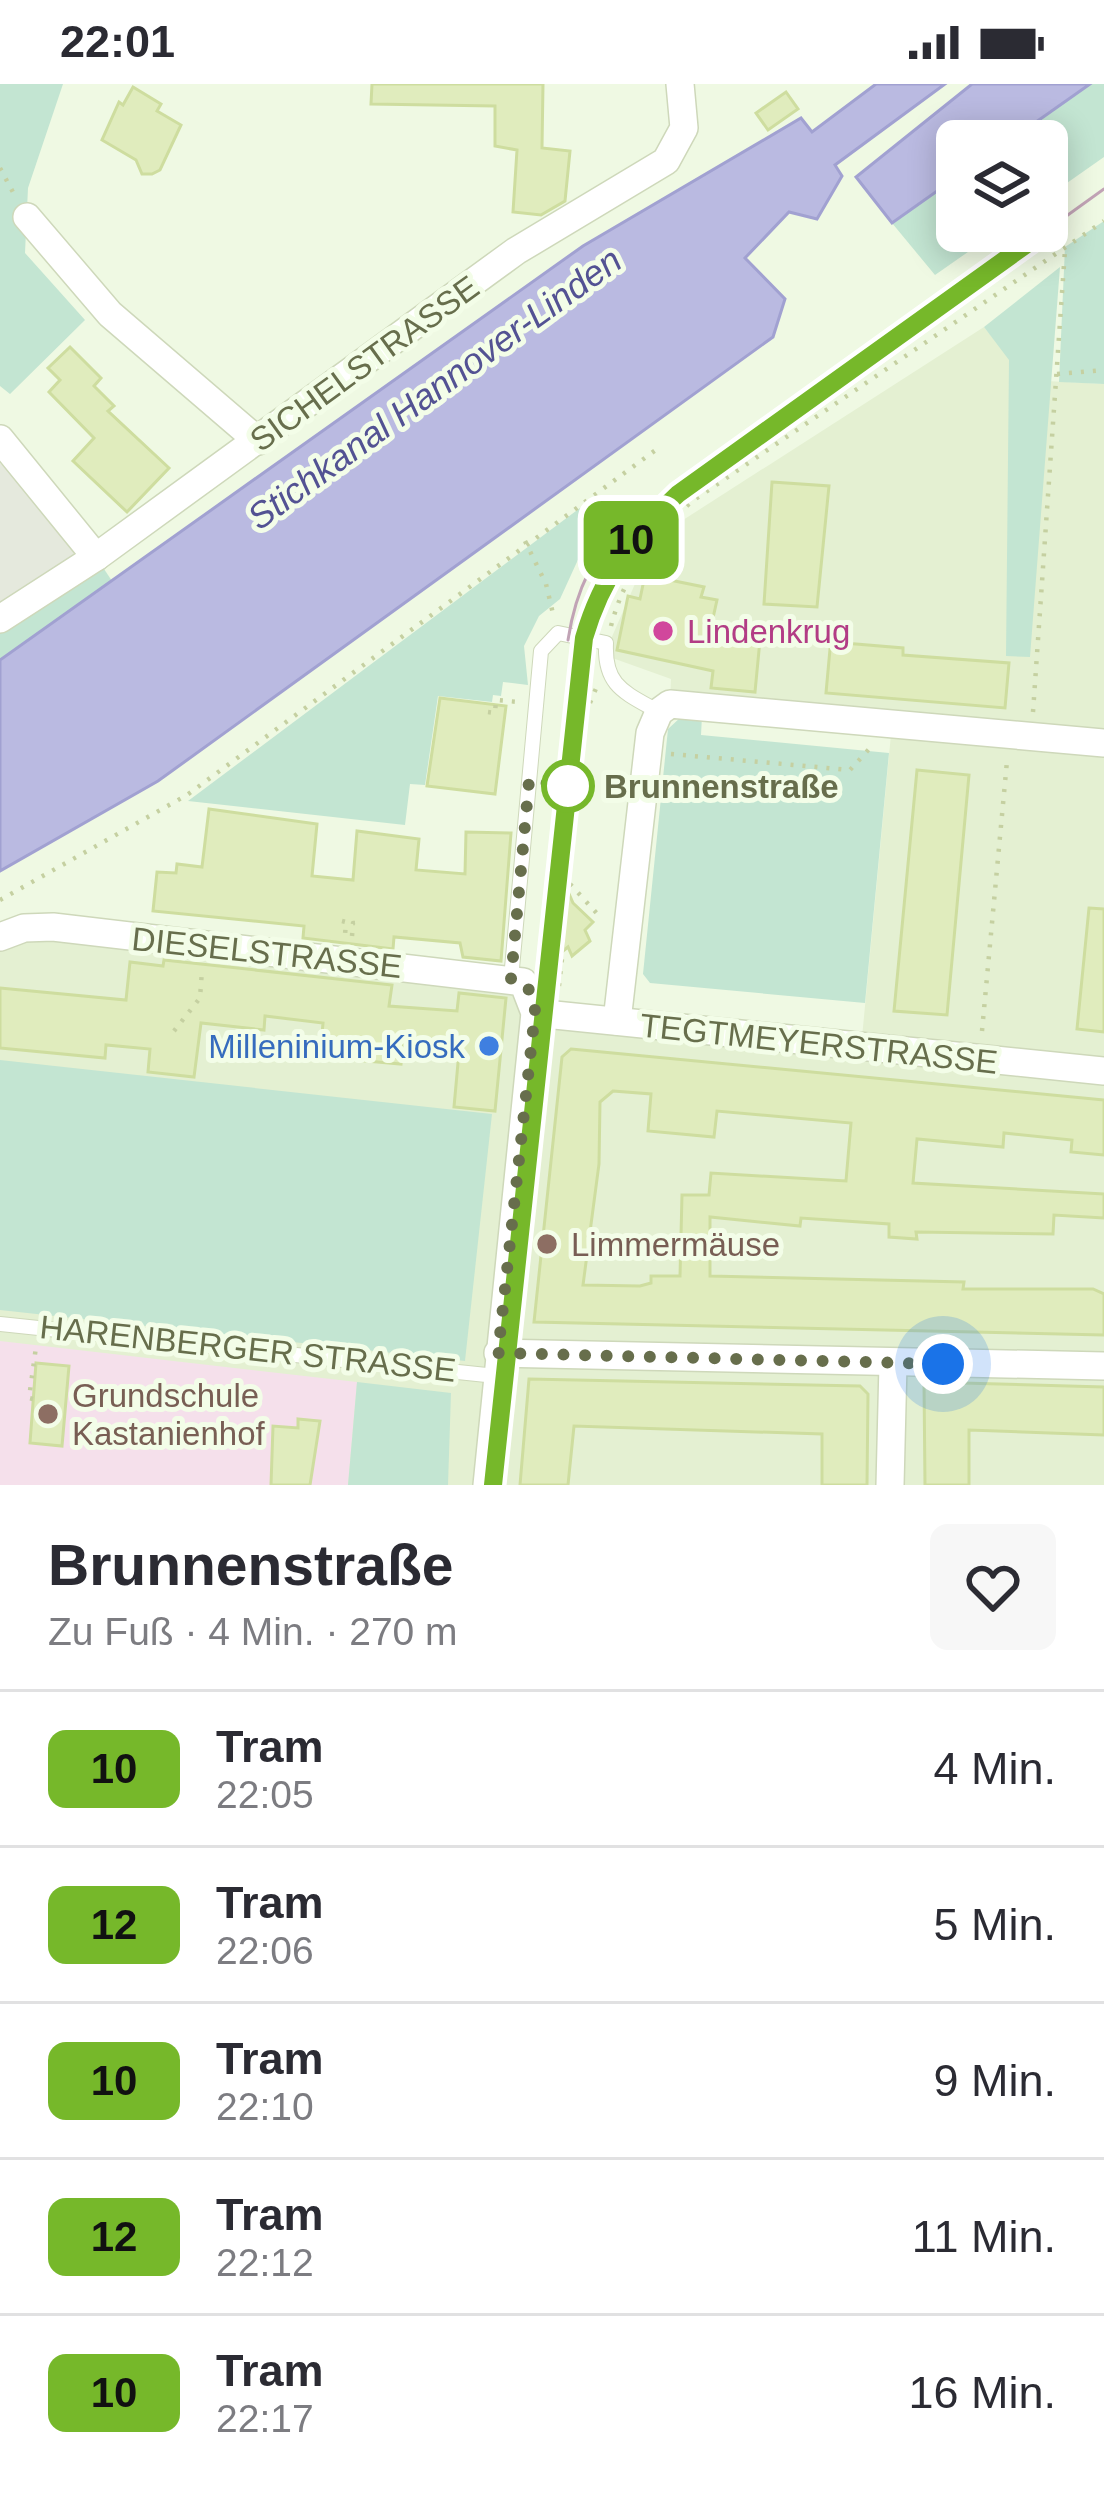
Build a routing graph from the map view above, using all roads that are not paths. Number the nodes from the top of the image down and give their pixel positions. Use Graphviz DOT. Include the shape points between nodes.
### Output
graph roads {
  1 [pos="680,84"];
  2 [pos="27,217"];
  3 [pos="0,439"];
  4 [pos="258,441"];
  5 [pos="96,557"];
  6 [pos="0,619"];
  7 [pos="659,712"];
  8 [pos="1104,743"];
  9 [pos="0,937"];
  10 [pos="526,994"];
  11 [pos="617,1021"];
  12 [pos="1104,1072"];
  13 [pos="0,1324"];
  14 [pos="497,1364"];
  15 [pos="892,1364"];
  16 [pos="1104,1366"];
  17 [pos="487,1485"];
  18 [pos="890,1485"];
  1 -- 4 [label="street, SICHELSTRASSE" via="684,128 666,161 516,251"];
  2 -- 4 [label="street" via="110,314"];
  3 -- 5 [label="street"];
  4 -- 5 [label="street, SICHELSTRASSE"];
  5 -- 6 [label="street, SICHELSTRASSE"];
  7 -- 8 [label="street" via="682,703"];
  7 -- 10 [label="lane, HARENBERGER STRASSE" via="612,686 606,643 557,633 542,651"];
  7 -- 11 [label="street"];
  9 -- 10 [label="street, DIESELSTRASSE" via="53,927"];
  10 -- 11 [label="street, TEGTMEYERSTRASSE"];
  10 -- 14 [label="street, HARENBERGER STRASSE"];
  11 -- 12 [label="street, TEGTMEYERSTRASSE"];
  13 -- 14 [label="lane, HARENBERGER STRASSE"];
  14 -- 15 [label="street"];
  14 -- 17 [label="street, HARENBERGER STRASSE"];
  15 -- 16 [label="street"];
  15 -- 18 [label="street"];
}
